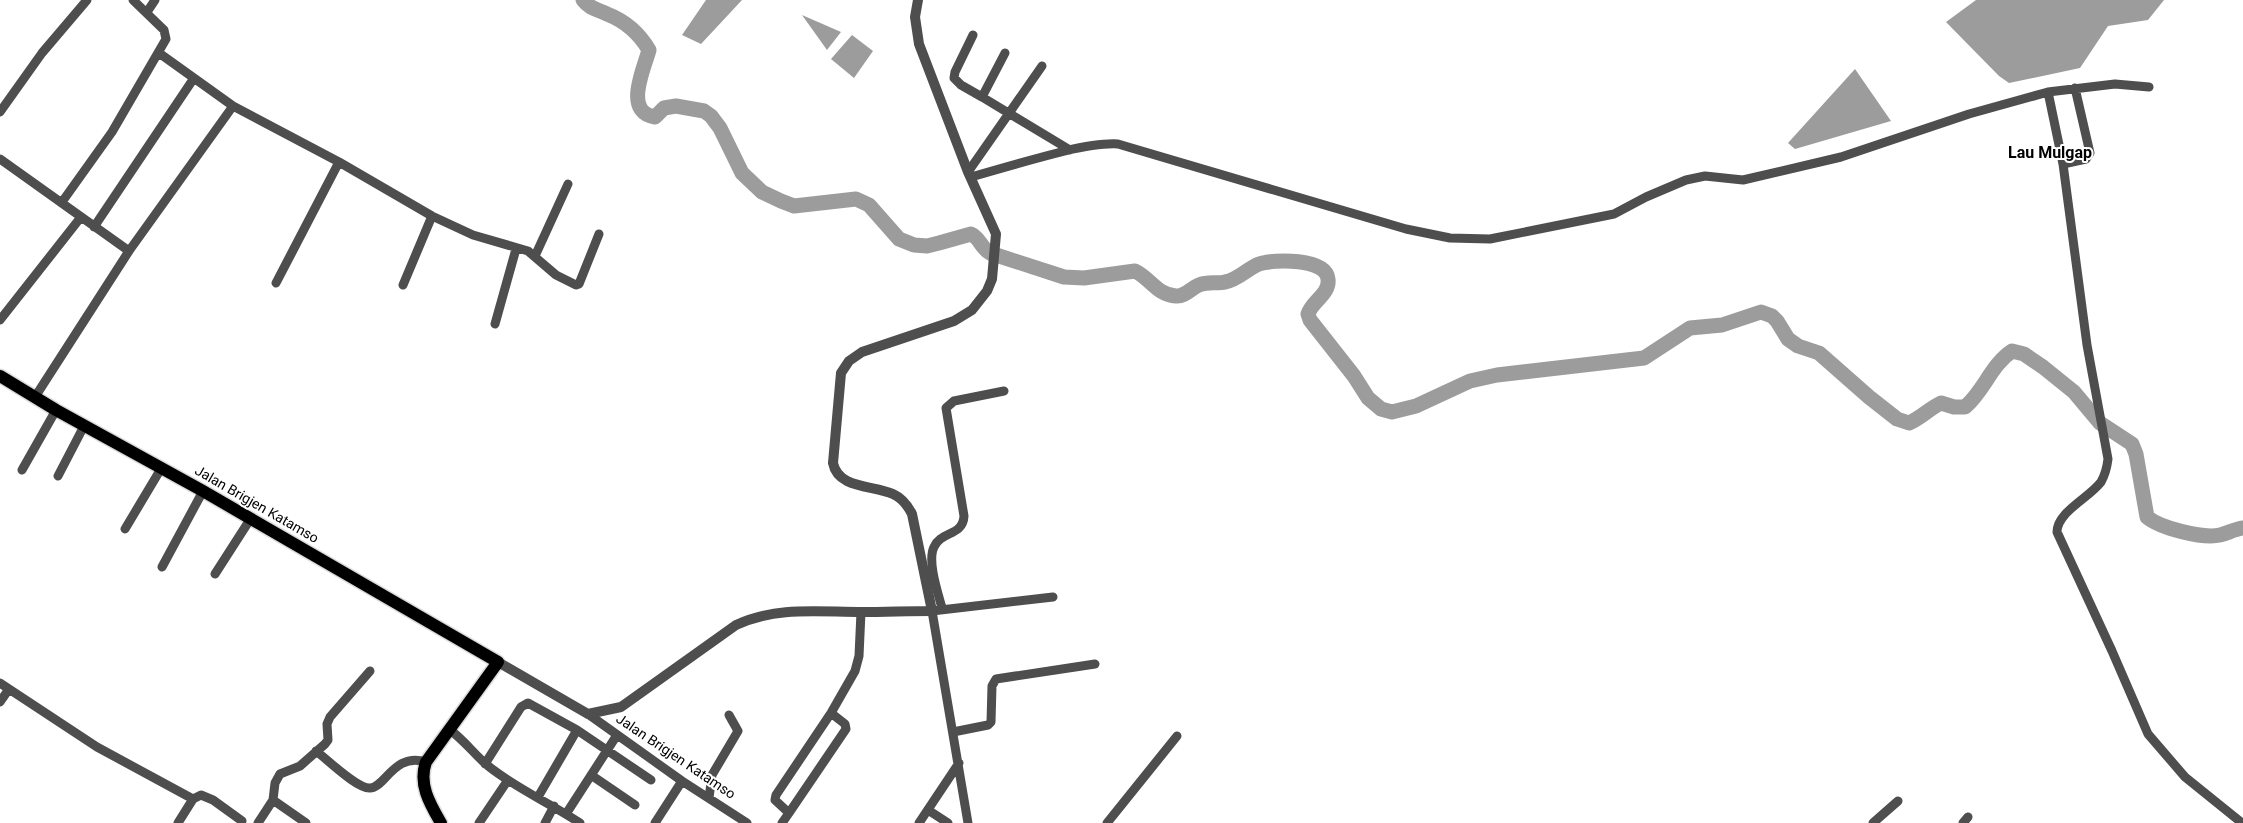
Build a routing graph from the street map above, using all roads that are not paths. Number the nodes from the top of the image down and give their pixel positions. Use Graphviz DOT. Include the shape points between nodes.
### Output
graph roads {
  1 [pos="87,0"];
  2 [pos="133,0"];
  3 [pos="155,0"];
  4 [pos="918,0"];
  5 [pos="147,12"];
  6 [pos="973,35"];
  7 [pos="159,53"];
  8 [pos="1005,53"];
  9 [pos="1042,66"];
  10 [pos="194,78"];
  11 [pos="2149,87"];
  12 [pos="2075,88"];
  13 [pos="2048,92"];
  14 [pos="982,97"];
  15 [pos="233,106"];
  16 [pos="0,112"];
  17 [pos="1009,113"];
  18 [pos="1070,150"];
  19 [pos="0,159"];
  20 [pos="339,162"];
  21 [pos="2063,164"];
  22 [pos="969,175"];
  23 [pos="568,184"];
  24 [pos="62,202"];
  25 [pos="432,216"];
  26 [pos="81,217"];
  27 [pos="94,227"];
  28 [pos="599,234"];
  29 [pos="516,249"];
  30 [pos="129,251"];
  31 [pos="536,256"];
  32 [pos="276,283"];
  33 [pos="403,285"];
  34 [pos="0,320"];
  35 [pos="495,324"];
  36 [pos="0,376"];
  37 [pos="1004,391"];
  38 [pos="35,397"];
  39 [pos="56,410"];
  40 [pos="84,426"];
  41 [pos="162,467"];
  42 [pos="22,470"];
  43 [pos="58,476"];
  44 [pos="203,491"];
  45 [pos="251,518"];
  46 [pos="125,529"];
  47 [pos="162,567"];
  48 [pos="215,574"];
  49 [pos="1053,597"];
  50 [pos="937,609"];
  51 [pos="861,612"];
  52 [pos="498,662"];
  53 [pos="1095,664"];
  54 [pos="370,671"];
  55 [pos="0,683"];
  56 [pos="9,689"];
  57 [pos="0,702"];
  58 [pos="831,713"];
  59 [pos="588,714"];
  60 [pos="729,715"];
  61 [pos="450,730"];
  62 [pos="577,730"];
  63 [pos="953,732"];
  64 [pos="617,735"];
  65 [pos="1177,736"];
  66 [pos="607,749"];
  67 [pos="316,751"];
  68 [pos="426,762"];
  69 [pos="959,763"];
  70 [pos="485,764"];
  71 [pos="591,775"];
  72 [pos="508,780"];
  73 [pos="651,780"];
  74 [pos="682,781"];
  75 [pos="538,797"];
  76 [pos="709,798"];
  77 [pos="193,799"];
  78 [pos="274,800"];
  79 [pos="1898,801"];
  80 [pos="635,804"];
  81 [pos="554,806"];
  82 [pos="928,810"];
  83 [pos="789,813"];
  84 [pos="566,814"];
  85 [pos="242,822"];
  86 [pos="178,823"];
  87 [pos="258,823"];
  88 [pos="306,823"];
  89 [pos="441,823"];
  90 [pos="479,823"];
  91 [pos="545,823"];
  92 [pos="579,823"];
  93 [pos="655,823"];
  94 [pos="747,823"];
  95 [pos="782,823"];
  96 [pos="920,823"];
  97 [pos="948,823"];
  98 [pos="968,823"];
  99 [pos="1107,823"];
  100 [pos="1873,823"];
  101 [pos="2242,823"];
  1 -- 16 [label="street" via="42,53"];
  2 -- 5 [label="street"];
  3 -- 5 [label="street"];
  4 -- 22 [label="street" via="915,17 919,44"];
  5 -- 7 [label="street" via="167,35"];
  6 -- 14 [label="street" via="954,78"];
  7 -- 10 [label="street"];
  7 -- 24 [label="street" via="112,132"];
  8 -- 14 [label="street"];
  9 -- 17 [label="street"];
  10 -- 15 [label="street"];
  10 -- 27 [label="street"];
  11 -- 12 [label="street" via="2115,84"];
  12 -- 13 [label="street"];
  12 -- 21 [label="street" via="2090,153 2086,158"];
  13 -- 18 [label="street" via="1969,114 1841,158 1743,180 1705,176 1686,180 1614,214 1490,239 1450,238 1406,229 1118,144"];
  13 -- 21 [label="street"];
  14 -- 17 [label="street"];
  15 -- 20 [label="street"];
  15 -- 30 [label="street"];
  17 -- 18 [label="street"];
  17 -- 22 [label="street"];
  18 -- 22 [label="street"];
  19 -- 24 [label="street"];
  20 -- 25 [label="street"];
  20 -- 32 [label="street"];
  21 -- 101 [label="street" via="2087,345 2108,459 2104,475 2087,496 2059,521 2057,532 2148,734 2186,777"];
  22 -- 50 [label="street" via="996,234 992,279 980,301 954,321 862,352 849,361 841,373 833,463 842,480 892,494 907,505"];
  23 -- 31 [label="street"];
  24 -- 26 [label="street"];
  25 -- 29 [label="street" via="473,235"];
  25 -- 33 [label="street"];
  26 -- 27 [label="street"];
  26 -- 34 [label="street"];
  27 -- 30 [label="street"];
  28 -- 31 [label="street" via="578,285 556,275"];
  29 -- 31 [label="street"];
  29 -- 35 [label="street"];
  30 -- 38 [label="street"];
  36 -- 38 [label="main road, Jalan Brigjen Katamso"];
  37 -- 50 [label="street" via="954,400 946,408 964,516 962,526 933,548 931,560"];
  38 -- 39 [label="main road, Jalan Brigjen Katamso"];
  39 -- 40 [label="main road, Jalan Brigjen Katamso"];
  39 -- 42 [label="street"];
  40 -- 41 [label="main road, Jalan Brigjen Katamso"];
  40 -- 43 [label="street"];
  41 -- 44 [label="main road, Jalan Brigjen Katamso"];
  41 -- 46 [label="street"];
  44 -- 45 [label="main road, Jalan Brigjen Katamso"];
  44 -- 47 [label="street"];
  45 -- 48 [label="street"];
  45 -- 52 [label="main road, Jalan Brigjen Katamso"];
  49 -- 50 [label="street"];
  50 -- 51 [label="street"];
  50 -- 63 [label="street"];
  51 -- 58 [label="street" via="855,671"];
  51 -- 59 [label="street" via="794,610 752,618 736,625 621,707"];
  52 -- 59 [label="street"];
  52 -- 61 [label="main road"];
  53 -- 63 [label="street" via="996,679 992,686 991,722"];
  54 -- 67 [label="street" via="330,717 328,740"];
  55 -- 56 [label="street"];
  56 -- 57 [label="street"];
  56 -- 77 [label="street" via="97,747"];
  58 -- 83 [label="street" via="776,795 775,800"];
  58 -- 83 [label="street" via="845,724 846,729"];
  59 -- 64 [label="street, Jalan Brigjen Katamso"];
  60 -- 76 [label="street" via="738,731 712,775"];
  61 -- 68 [label="main road"];
  61 -- 70 [label="street"];
  62 -- 66 [label="street"];
  62 -- 70 [label="street" via="525,703"];
  62 -- 75 [label="street"];
  63 -- 69 [label="street"];
  64 -- 66 [label="street"];
  64 -- 74 [label="street, Jalan Brigjen Katamso"];
  65 -- 99 [label="street"];
  66 -- 71 [label="street"];
  66 -- 73 [label="street"];
  67 -- 68 [label="street" via="356,782 370,788 394,768 412,759"];
  67 -- 78 [label="street" via="300,766 280,774 273,790"];
  68 -- 89 [label="main road" via="426,796"];
  69 -- 82 [label="street"];
  69 -- 98 [label="street"];
  70 -- 72 [label="street"];
  71 -- 80 [label="street"];
  71 -- 84 [label="street"];
  72 -- 75 [label="street"];
  72 -- 90 [label="street"];
  74 -- 76 [label="street, Jalan Brigjen Katamso"];
  74 -- 93 [label="street"];
  75 -- 81 [label="street"];
  76 -- 94 [label="street, Jalan Brigjen Katamso"];
  77 -- 85 [label="street" via="204,795"];
  77 -- 86 [label="street"];
  78 -- 87 [label="street"];
  78 -- 88 [label="street"];
  79 -- 100 [label="street"];
  81 -- 84 [label="street"];
  81 -- 91 [label="street"];
  82 -- 96 [label="street"];
  82 -- 97 [label="street"];
  83 -- 95 [label="street"];
  84 -- 92 [label="street"];
}
